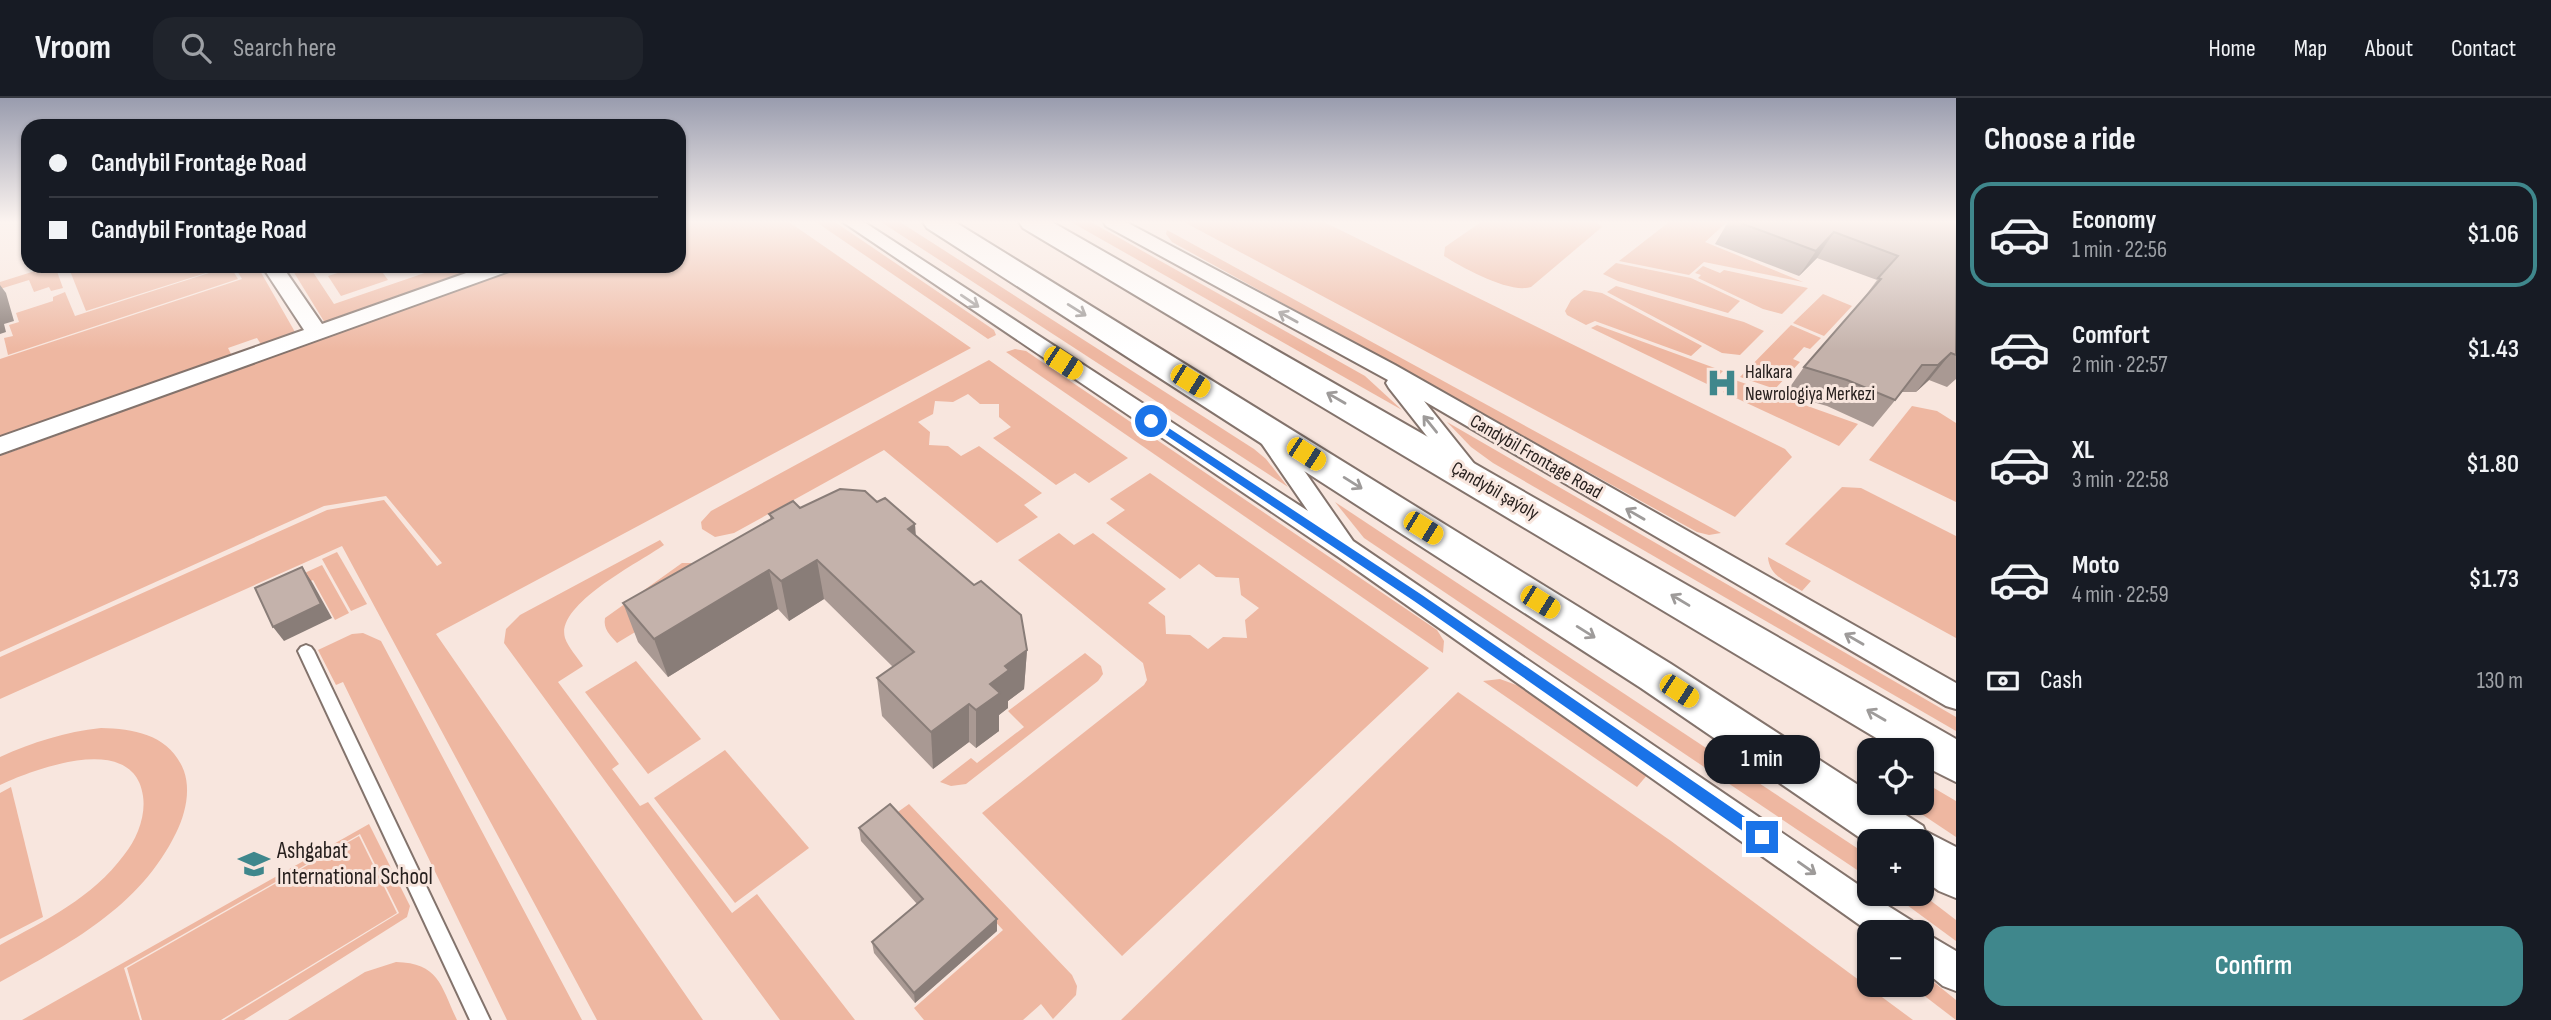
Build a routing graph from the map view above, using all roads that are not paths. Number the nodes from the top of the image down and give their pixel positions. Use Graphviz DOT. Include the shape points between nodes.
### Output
graph roads {
  1 [pos="917,265"];
  2 [pos="1006,265"];
  3 [pos="1107,265"];
  4 [pos="1193,265"];
  5 [pos="277,273"];
  6 [pos="485,273"];
  7 [pos="317,333"];
  8 [pos="1387,370"];
  9 [pos="1260,424"];
  10 [pos="0,446"];
  11 [pos="1473,477"];
  12 [pos="1349,551"];
  13 [pos="306,651"];
  14 [pos="1956,696"];
  15 [pos="1956,762"];
  16 [pos="1886,829"];
  17 [pos="1934,860"];
  18 [pos="1956,875"];
  19 [pos="1881,920"];
  20 [pos="1934,957"];
  21 [pos="1956,973"];
  22 [pos="480,1020"];
  1 -- 12 [label="street, one-way"];
  2 -- 9 [label="main road, one-way"];
  11 -- 3 [label="main road, Çandybil şaýoly, one-way"];
  8 -- 4 [label="street, Candybil Frontage Road, one-way"];
  5 -- 7 [label="street"];
  6 -- 7 [label="street"];
  7 -- 10 [label="street"];
  11 -- 8 [label="street, one-way"];
  14 -- 8 [label="street, Candybil Frontage Road, one-way"];
  9 -- 12 [label="street"];
  9 -- 16 [label="main road, one-way"];
  15 -- 11 [label="main road, Çandybil şaýoly, one-way"];
  12 -- 19 [label="street, one-way"];
  13 -- 22 [label="lane"];
  17 -- 18 [label="main road"];
  20 -- 21 [label="street"];
}
